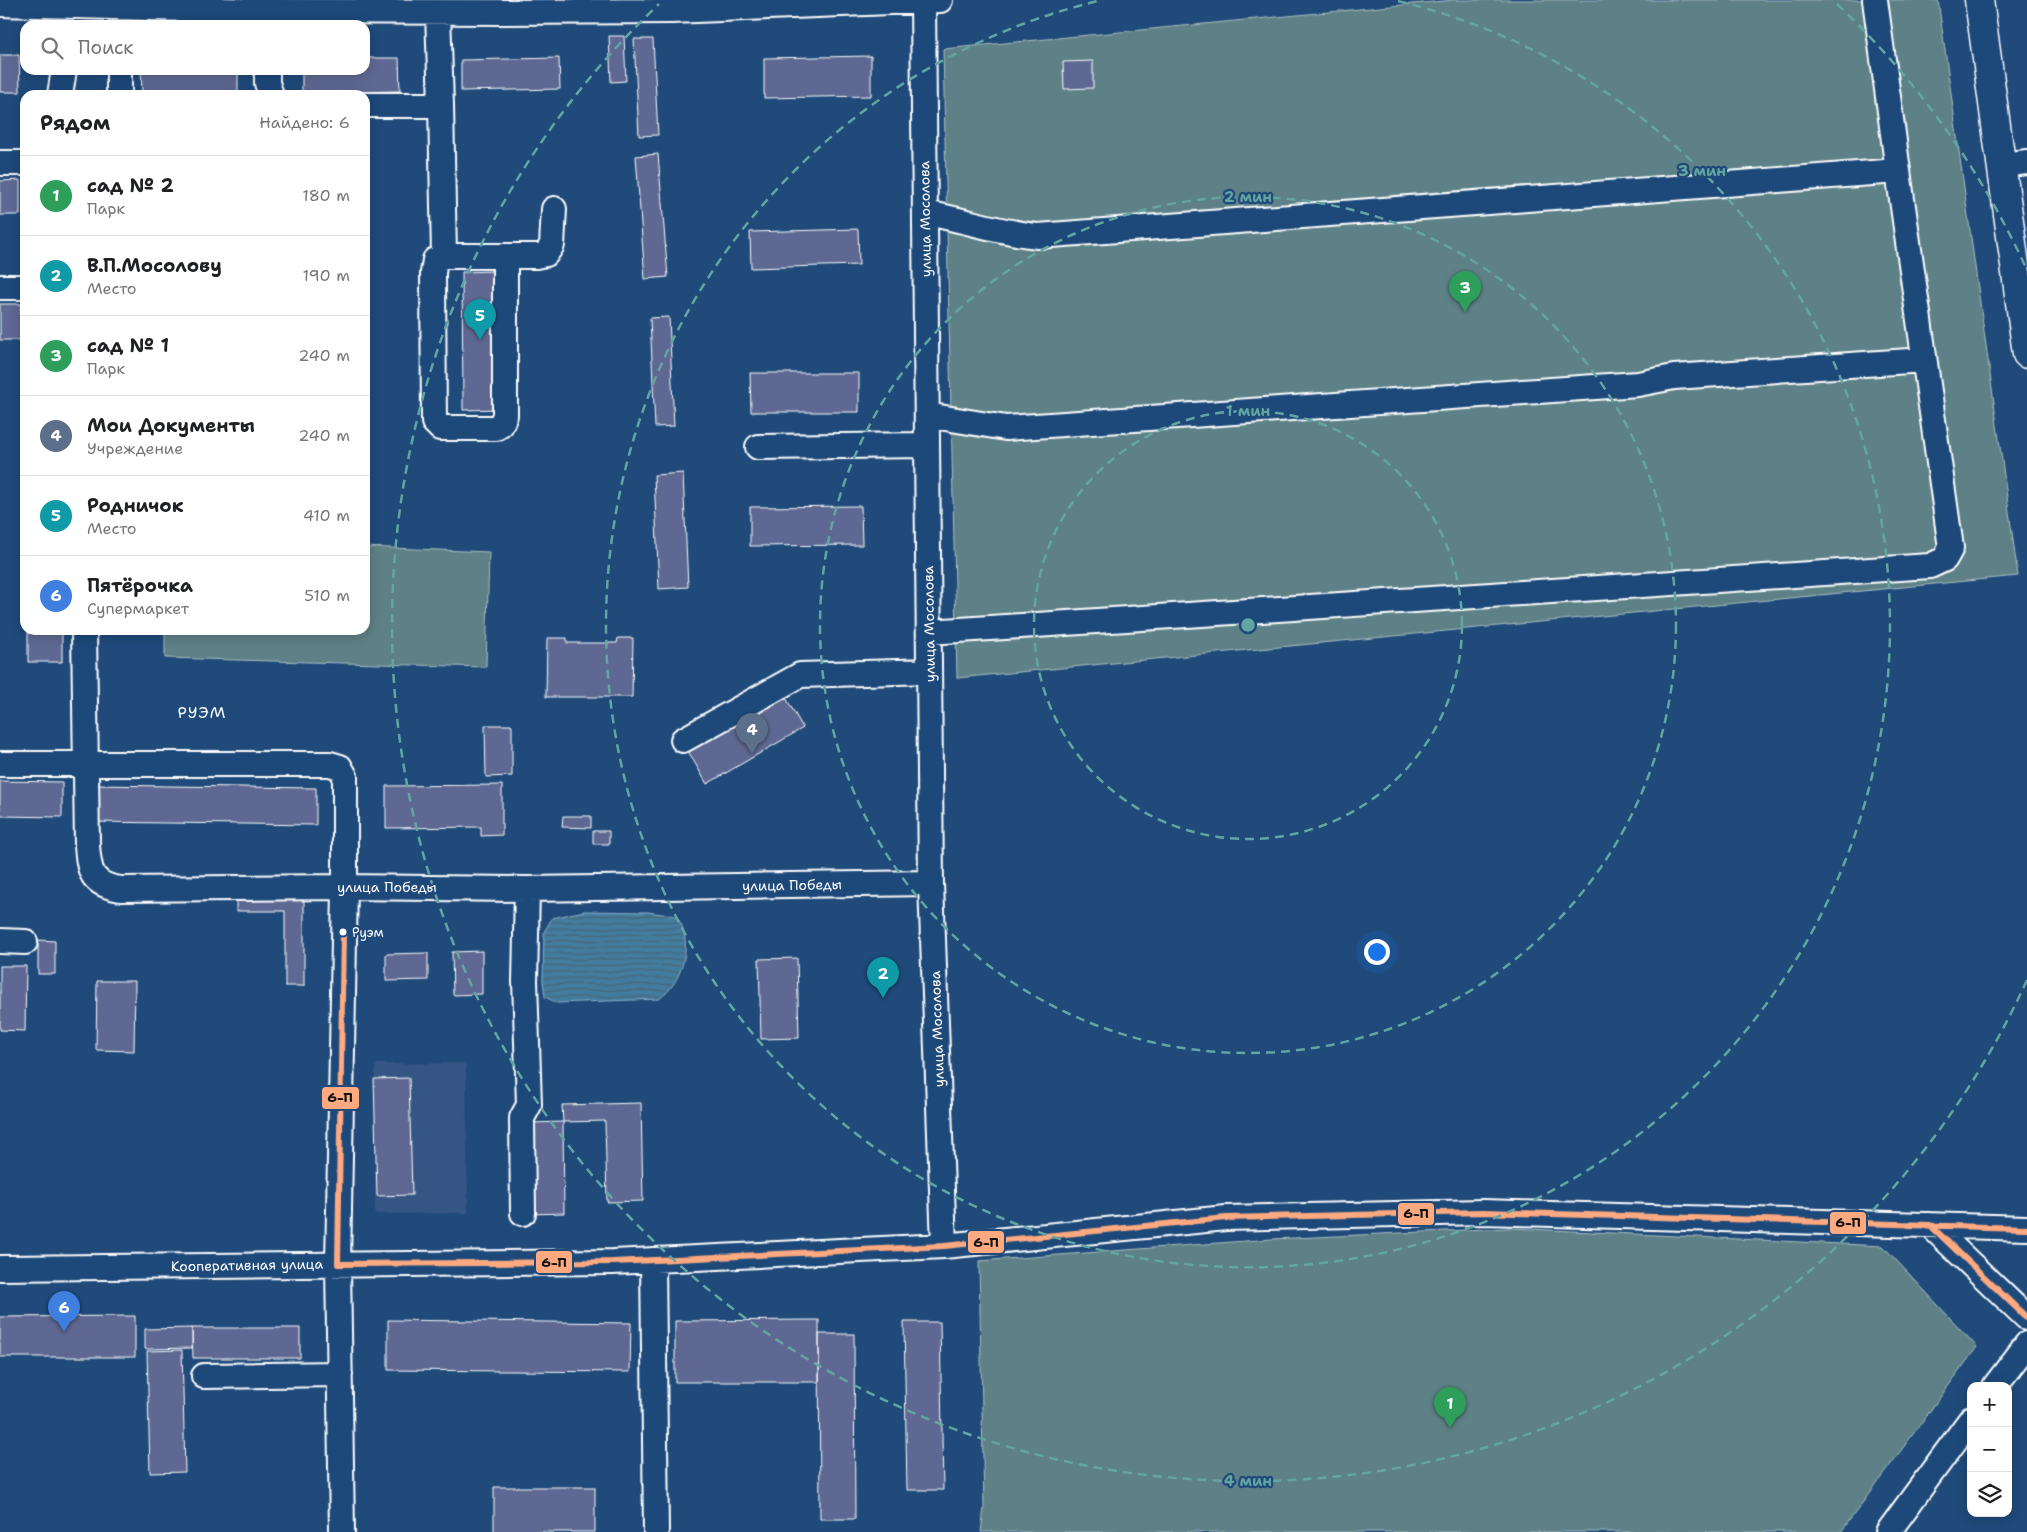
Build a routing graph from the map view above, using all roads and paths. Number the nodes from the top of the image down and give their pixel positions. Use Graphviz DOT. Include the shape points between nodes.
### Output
graph roads {
  1 [pos="1875,0"];
  2 [pos="1979,0"];
  3 [pos="929,1"];
  4 [pos="0,4"];
  5 [pos="161,4"];
  6 [pos="322,5"];
  7 [pos="502,6"];
  8 [pos="672,6"];
  9 [pos="72,10"];
  10 [pos="438,12"];
  11 [pos="119,16"];
  12 [pos="266,18"];
  13 [pos="63,75"];
  14 [pos="119,75"];
  15 [pos="267,75"];
  16 [pos="61,90"];
  17 [pos="119,90"];
  18 [pos="269,90"];
  19 [pos="370,105"];
  20 [pos="441,105"];
  21 [pos="0,163"];
  22 [pos="20,163"];
  23 [pos="2014,163"];
  24 [pos="1898,171"];
  25 [pos="554,210"];
  26 [pos="925,213"];
  27 [pos="444,256"];
  28 [pos="505,256"];
  29 [pos="0,287"];
  30 [pos="20,287"];
  31 [pos="2027,354"];
  32 [pos="1924,360"];
  33 [pos="927,415"];
  34 [pos="927,445"];
  35 [pos="758,447"];
  36 [pos="929,632"];
  37 [pos="84,635"];
  38 [pos="929,671"];
  39 [pos="683,740"];
  40 [pos="0,764"];
  41 [pos="86,764"];
  42 [pos="931,883"];
  43 [pos="345,887"];
  44 [pos="527,889"];
  45 [pos="0,941"];
  46 [pos="25,942"];
  47 [pos="524,1213"];
  48 [pos="1930,1225"];
  49 [pos="2027,1228"];
  50 [pos="944,1246"];
  51 [pos="653,1260"];
  52 [pos="338,1264"];
  53 [pos="0,1268"];
  54 [pos="2027,1318"];
  55 [pos="2027,1344"];
  56 [pos="340,1374"];
  57 [pos="204,1376"];
  58 [pos="1998,1382"];
  59 [pos="1967,1424"];
  60 [pos="342,1532"];
  61 [pos="656,1532"];
  62 [pos="1888,1532"];
  1 -- 24 [label="street"];
  2 -- 23 [label="main road"];
  3 -- 8 [label="street"];
  3 -- 26 [label="street, улица Мосолова"];
  4 -- 9 [label="street"];
  5 -- 11 [label="street"];
  5 -- 12 [label="street"];
  6 -- 10 [label="street"];
  6 -- 12 [label="street"];
  7 -- 8 [label="street"];
  7 -- 10 [label="street"];
  9 -- 11 [label="street"];
  10 -- 20 [label="street"];
  13 -- 16 [label="street"];
  14 -- 17 [label="street"];
  15 -- 18 [label="street"];
  19 -- 20 [label="street"];
  20 -- 27 [label="street"];
  21 -- 22 [label="street"];
  23 -- 31 [label="main road"];
  24 -- 26 [label="street" via="1038,236"];
  24 -- 32 [label="street"];
  25 -- 28 [label="street" via="552,245 546,254"];
  26 -- 33 [label="street, улица Мосолова"];
  27 -- 28 [label="street"];
  27 -- 28 [label="street" via="435,260 433,273 434,422 440,428 501,426 505,415"];
  29 -- 30 [label="street"];
  32 -- 33 [label="street" via="1674,378 1628,385 1006,428"];
  32 -- 36 [label="street" via="1951,548 1945,559 1930,566"];
  33 -- 34 [label="street, улица Мосолова"];
  34 -- 35 [label="street"];
  34 -- 36 [label="street, улица Мосолова"];
  36 -- 38 [label="street, улица Мосолова"];
  37 -- 41 [label="street, улица Победы"];
  38 -- 39 [label="street" via="800,675"];
  38 -- 42 [label="street, улица Мосолова"];
  40 -- 41 [label="street"];
  41 -- 43 [label="street, улица Победы" via="88,863 105,887"];
  41 -- 43 [label="street" via="330,764 340,767 345,776"];
  42 -- 44 [label="street, улица Победы"];
  42 -- 50 [label="street, улица Мосолова"];
  43 -- 44 [label="street, улица Победы"];
  43 -- 52 [label="street"];
  44 -- 47 [label="street" via="525,982 529,1105 522,1118"];
  45 -- 46 [label="street"];
  48 -- 49 [label="street, Кооперативная улица"];
  48 -- 50 [label="street, Кооперативная улица" via="1483,1212 1226,1218"];
  48 -- 54 [label="street"];
  50 -- 51 [label="street, Кооперативная улица"];
  51 -- 52 [label="street, Кооперативная улица"];
  51 -- 61 [label="street"];
  52 -- 53 [label="street, Кооперативная улица"];
  52 -- 56 [label="street"];
  55 -- 58 [label="street"];
  56 -- 57 [label="street"];
  56 -- 60 [label="street"];
  59 -- 62 [label="street"];
}
